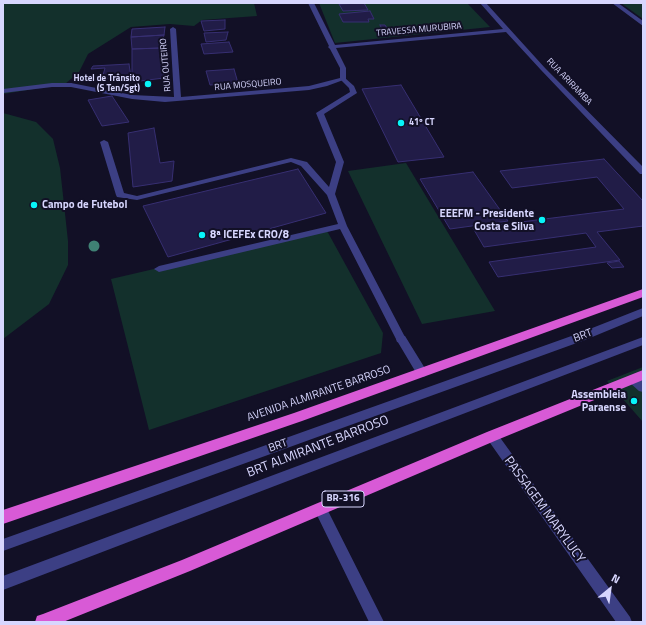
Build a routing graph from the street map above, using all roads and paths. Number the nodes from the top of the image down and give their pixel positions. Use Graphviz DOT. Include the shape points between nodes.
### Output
graph roads {
  1 [pos="311,3"];
  2 [pos="483,3"];
  3 [pos="615,3"];
  4 [pos="643,24"];
  5 [pos="172,29"];
  6 [pos="508,30"];
  7 [pos="331,46"];
  8 [pos="343,78"];
  9 [pos="3,92"];
  10 [pos="178,99"];
  11 [pos="104,142"];
  12 [pos="643,172"];
  13 [pos="331,194"];
  14 [pos="343,226"];
  15 [pos="159,269"];
  16 [pos="643,293"];
  17 [pos="643,312"];
  18 [pos="643,341"];
  19 [pos="422,373"];
  20 [pos="640,381"];
  21 [pos="492,436"];
  22 [pos="320,508"];
  23 [pos="3,517"];
  24 [pos="3,545"];
  25 [pos="3,583"];
  26 [pos="43,622"];
  27 [pos="376,622"];
  28 [pos="625,622"];
  1 -- 7 [label="street"];
  2 -- 6 [label="street, RUA ARIRAMBA"];
  3 -- 4 [label="street"];
  5 -- 10 [label="street, RUA OUTEIRO"];
  6 -- 7 [label="street, TRAVESSA MURUBIRA"];
  6 -- 12 [label="street, RUA ARIRAMBA"];
  7 -- 8 [label="street" via="343,68"];
  8 -- 10 [label="street, RUA MOSQUEIRO" via="309,88"];
  8 -- 13 [label="street" via="354,93 320,113 340,162"];
  9 -- 10 [label="street, RUA MOSQUEIRO" via="52,85 149,99"];
  11 -- 13 [label="street" via="120,195 137,198 258,166 291,160 304,164"];
  13 -- 14 [label="street"];
  14 -- 15 [label="street"];
  14 -- 19 [label="street" via="401,339"];
  16 -- 19 [label="highway, AVENIDA ALMIRANTE BARROSO"];
  17 -- 24 [label="street, BRT" via="581,337"];
  18 -- 25 [label="street, BRT ALMIRANTE BARROSO"];
  19 -- 23 [label="highway, AVENIDA ALMIRANTE BARROSO"];
  20 -- 21 [label="highway, BR-316"];
  21 -- 22 [label="highway, BR-316"];
  21 -- 28 [label="street, PASSAGEM MARYLUCY"];
  22 -- 26 [label="highway, BR-316" via="185,566"];
  22 -- 27 [label="street"];
}
